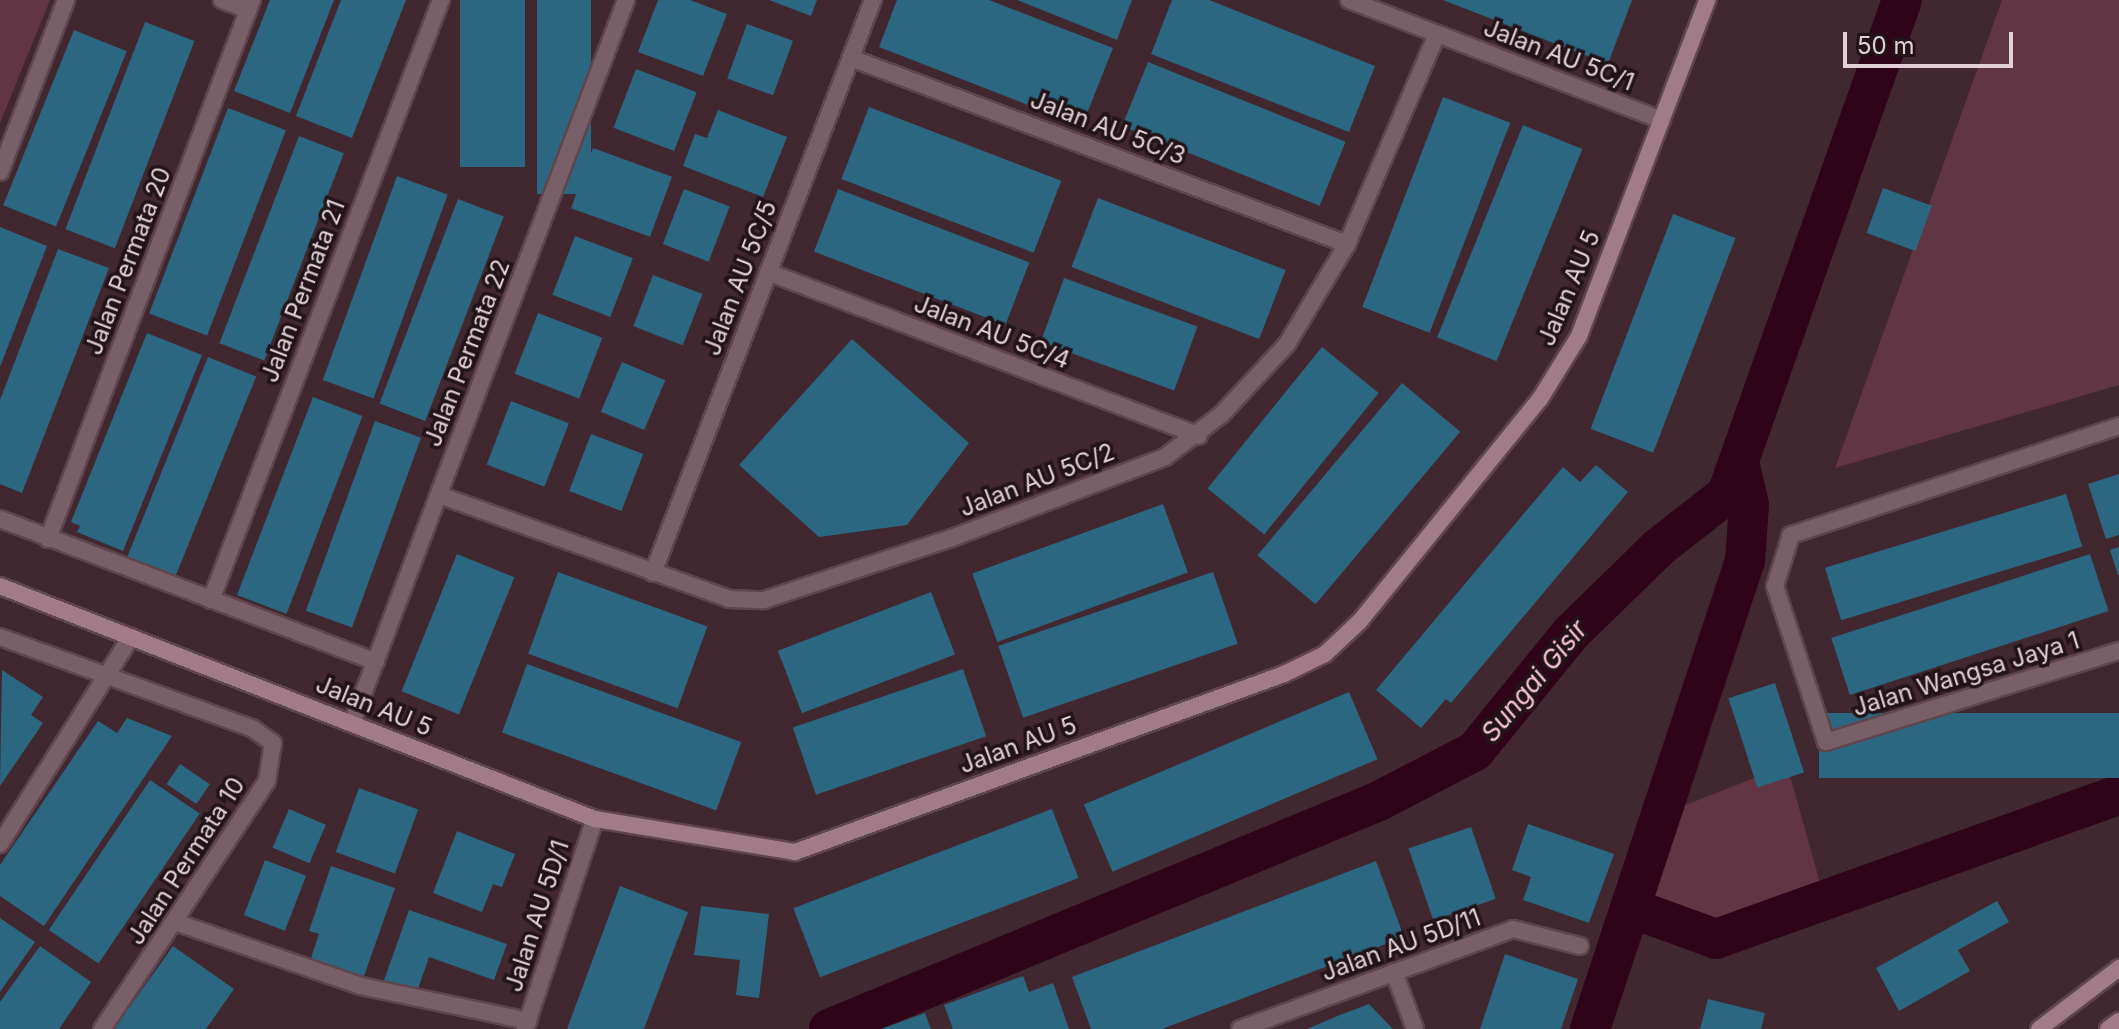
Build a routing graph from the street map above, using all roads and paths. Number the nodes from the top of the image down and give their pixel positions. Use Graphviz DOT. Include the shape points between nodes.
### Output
graph roads {
  1 [pos="66,0"];
  2 [pos="222,0"];
  3 [pos="441,0"];
  4 [pos="626,0"];
  5 [pos="873,0"];
  6 [pos="1349,0"];
  7 [pos="1707,0"];
  8 [pos="250,5"];
  9 [pos="1437,34"];
  10 [pos="851,58"];
  11 [pos="1662,120"];
  12 [pos="0,172"];
  13 [pos="1347,244"];
  14 [pos="768,272"];
  15 [pos="2119,426"];
  16 [pos="1199,436"];
  17 [pos="439,495"];
  18 [pos="0,519"];
  19 [pos="48,539"];
  20 [pos="653,573"];
  21 [pos="0,586"];
  22 [pos="211,600"];
  23 [pos="0,637"];
  24 [pos="131,637"];
  25 [pos="2119,651"];
  26 [pos="376,662"];
  27 [pos="106,678"];
  28 [pos="352,723"];
  29 [pos="595,819"];
  30 [pos="0,844"];
  31 [pos="175,922"];
  32 [pos="1580,946"];
  33 [pos="2119,968"];
  34 [pos="1394,972"];
  35 [pos="2119,1021"];
  36 [pos="527,1025"];
  37 [pos="102,1029"];
  38 [pos="1240,1029"];
  39 [pos="1415,1029"];
  40 [pos="2039,1029"];
  41 [pos="2108,1029"];
  1 -- 12 [label="street"];
  2 -- 8 [label="street"];
  3 -- 22 [label="street, Jalan Permata 21"];
  4 -- 17 [label="street, Jalan Permata 22"];
  5 -- 10 [label="street, Jalan AU 5C/5"];
  6 -- 9 [label="street, Jalan AU 5C/1"];
  7 -- 11 [label="main road, Jalan AU 5"];
  8 -- 19 [label="street, Jalan Permata 20"];
  9 -- 11 [label="street, Jalan AU 5C/1"];
  9 -- 13 [label="street, Jalan AU 5C/2"];
  10 -- 13 [label="street, Jalan AU 5C/3"];
  10 -- 14 [label="street, Jalan AU 5C/5"];
  11 -- 29 [label="main road, Jalan AU 5" via="1579,336 1540,399 1360,621 1325,654 1284,674 795,852"];
  13 -- 16 [label="street, Jalan AU 5C/2" via="1287,344"];
  14 -- 16 [label="street, Jalan AU 5C/4"];
  14 -- 20 [label="street, Jalan AU 5C/5"];
  15 -- 25 [label="street, Jalan Wangsa Jaya 1" via="1791,535 1775,586 1826,742"];
  16 -- 20 [label="street, Jalan AU 5C/2" via="1165,457 952,538 764,600 729,599"];
  17 -- 20 [label="street, Jalan AU 5C/2"];
  17 -- 26 [label="street, Jalan Permata 22"];
  18 -- 19 [label="street"];
  19 -- 22 [label="street"];
  21 -- 24 [label="main road, Jalan AU 5"];
  22 -- 26 [label="street"];
  23 -- 27 [label="street"];
  24 -- 27 [label="street"];
  24 -- 28 [label="main road, Jalan AU 5"];
  26 -- 28 [label="street, Jalan Permata 22"];
  27 -- 30 [label="street"];
  27 -- 31 [label="street, Jalan Permata 10" via="252,728 273,743 267,781"];
  28 -- 29 [label="main road, Jalan AU 5"];
  29 -- 36 [label="street, Jalan AU 5D/1"];
  31 -- 36 [label="street" via="361,986"];
  31 -- 37 [label="street, Jalan Permata 10"];
  32 -- 34 [label="street, Jalan AU 5D/11" via="1513,929"];
  33 -- 40 [label="main road"];
  34 -- 38 [label="street, Jalan AU 5D/11"];
  34 -- 39 [label="street"];
  35 -- 41 [label="main road"];
}
